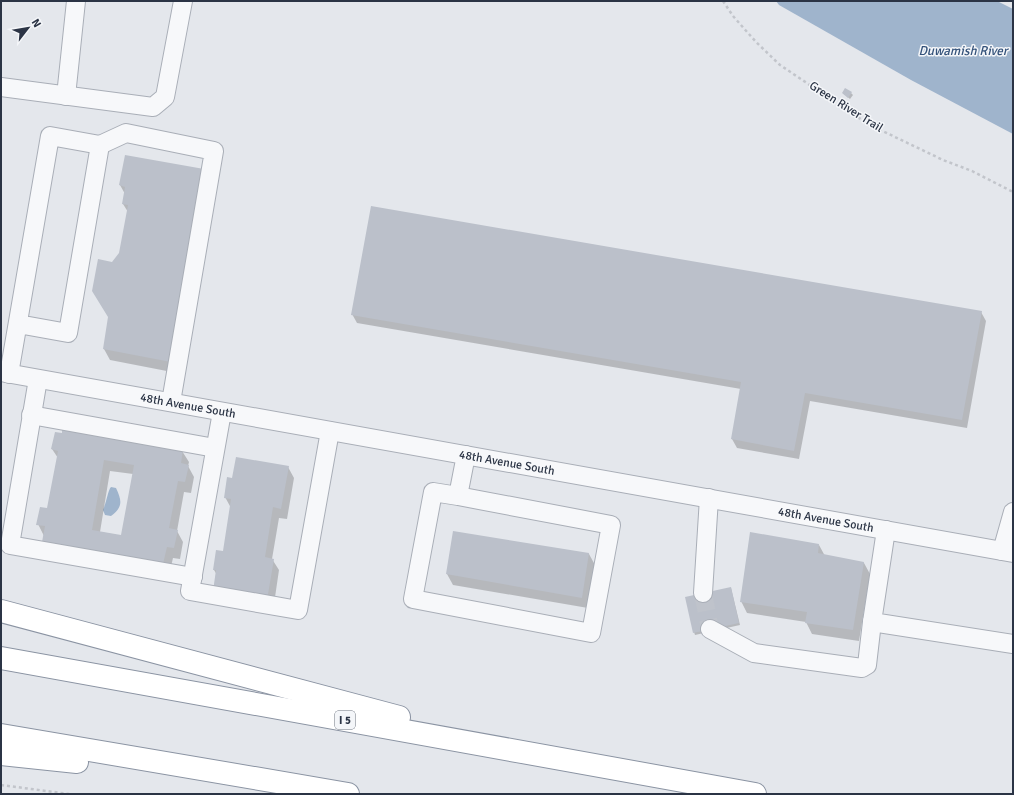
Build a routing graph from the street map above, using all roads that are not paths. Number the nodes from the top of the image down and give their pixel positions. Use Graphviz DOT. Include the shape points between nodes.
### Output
graph roads {
  1 [pos="76,1"];
  2 [pos="184,1"];
  3 [pos="1,87"];
  4 [pos="66,96"];
  5 [pos="100,145"];
  6 [pos="18,324"];
  7 [pos="5,373"];
  8 [pos="38,379"];
  9 [pos="171,402"];
  10 [pos="222,412"];
  11 [pos="31,415"];
  12 [pos="330,431"];
  13 [pos="215,448"];
  14 [pos="466,455"];
  15 [pos="458,496"];
  16 [pos="708,498"];
  17 [pos="1013,512"];
  18 [pos="886,530"];
  19 [pos="1008,552"];
  20 [pos="193,577"];
  21 [pos="703,593"];
  22 [pos="1,611"];
  23 [pos="872,622"];
  24 [pos="710,629"];
  25 [pos="1013,644"];
  26 [pos="1,658"];
  27 [pos="1,669"];
  28 [pos="132,682"];
  29 [pos="1,735"];
  30 [pos="1,754"];
  31 [pos="559,759"];
  32 [pos="330,794"];
  33 [pos="348,794"];
  34 [pos="755,794"];
  1 -- 4 [label="street"];
  2 -- 4 [label="street" via="165,97 153,107"];
  3 -- 4 [label="street"];
  5 -- 6 [label="street" via="50,136"];
  5 -- 6 [label="street" via="68,333"];
  5 -- 9 [label="street" via="126,133 214,151"];
  6 -- 7 [label="street"];
  7 -- 8 [label="street, 48th Avenue South"];
  8 -- 9 [label="street, 48th Avenue South"];
  8 -- 11 [label="street"];
  9 -- 10 [label="street, 48th Avenue South"];
  10 -- 12 [label="street, 48th Avenue South"];
  10 -- 13 [label="street"];
  11 -- 13 [label="street"];
  11 -- 20 [label="street" via="10,545"];
  12 -- 14 [label="street, 48th Avenue South"];
  12 -- 20 [label="street" via="298,610 190,591"];
  13 -- 20 [label="street"];
  14 -- 15 [label="street"];
  14 -- 16 [label="street, 48th Avenue South"];
  15 -- 15 [label="street" via="433,492 413,600 591,633 611,525"];
  16 -- 18 [label="street, 48th Avenue South"];
  16 -- 21 [label="street"];
  17 -- 19 [label="street"];
  18 -- 19 [label="street, 48th Avenue South"];
  18 -- 23 [label="street"];
  22 -- 31 [label="highway"];
  23 -- 24 [label="street" via="867,665 862,668 754,654"];
  23 -- 25 [label="street"];
  26 -- 28 [label="highway, I 5"];
  27 -- 28 [label="highway"];
  28 -- 31 [label="highway, I 5"];
  29 -- 33 [label="highway"];
  30 -- 32 [label="highway"];
  31 -- 34 [label="highway, I 5"];
}
